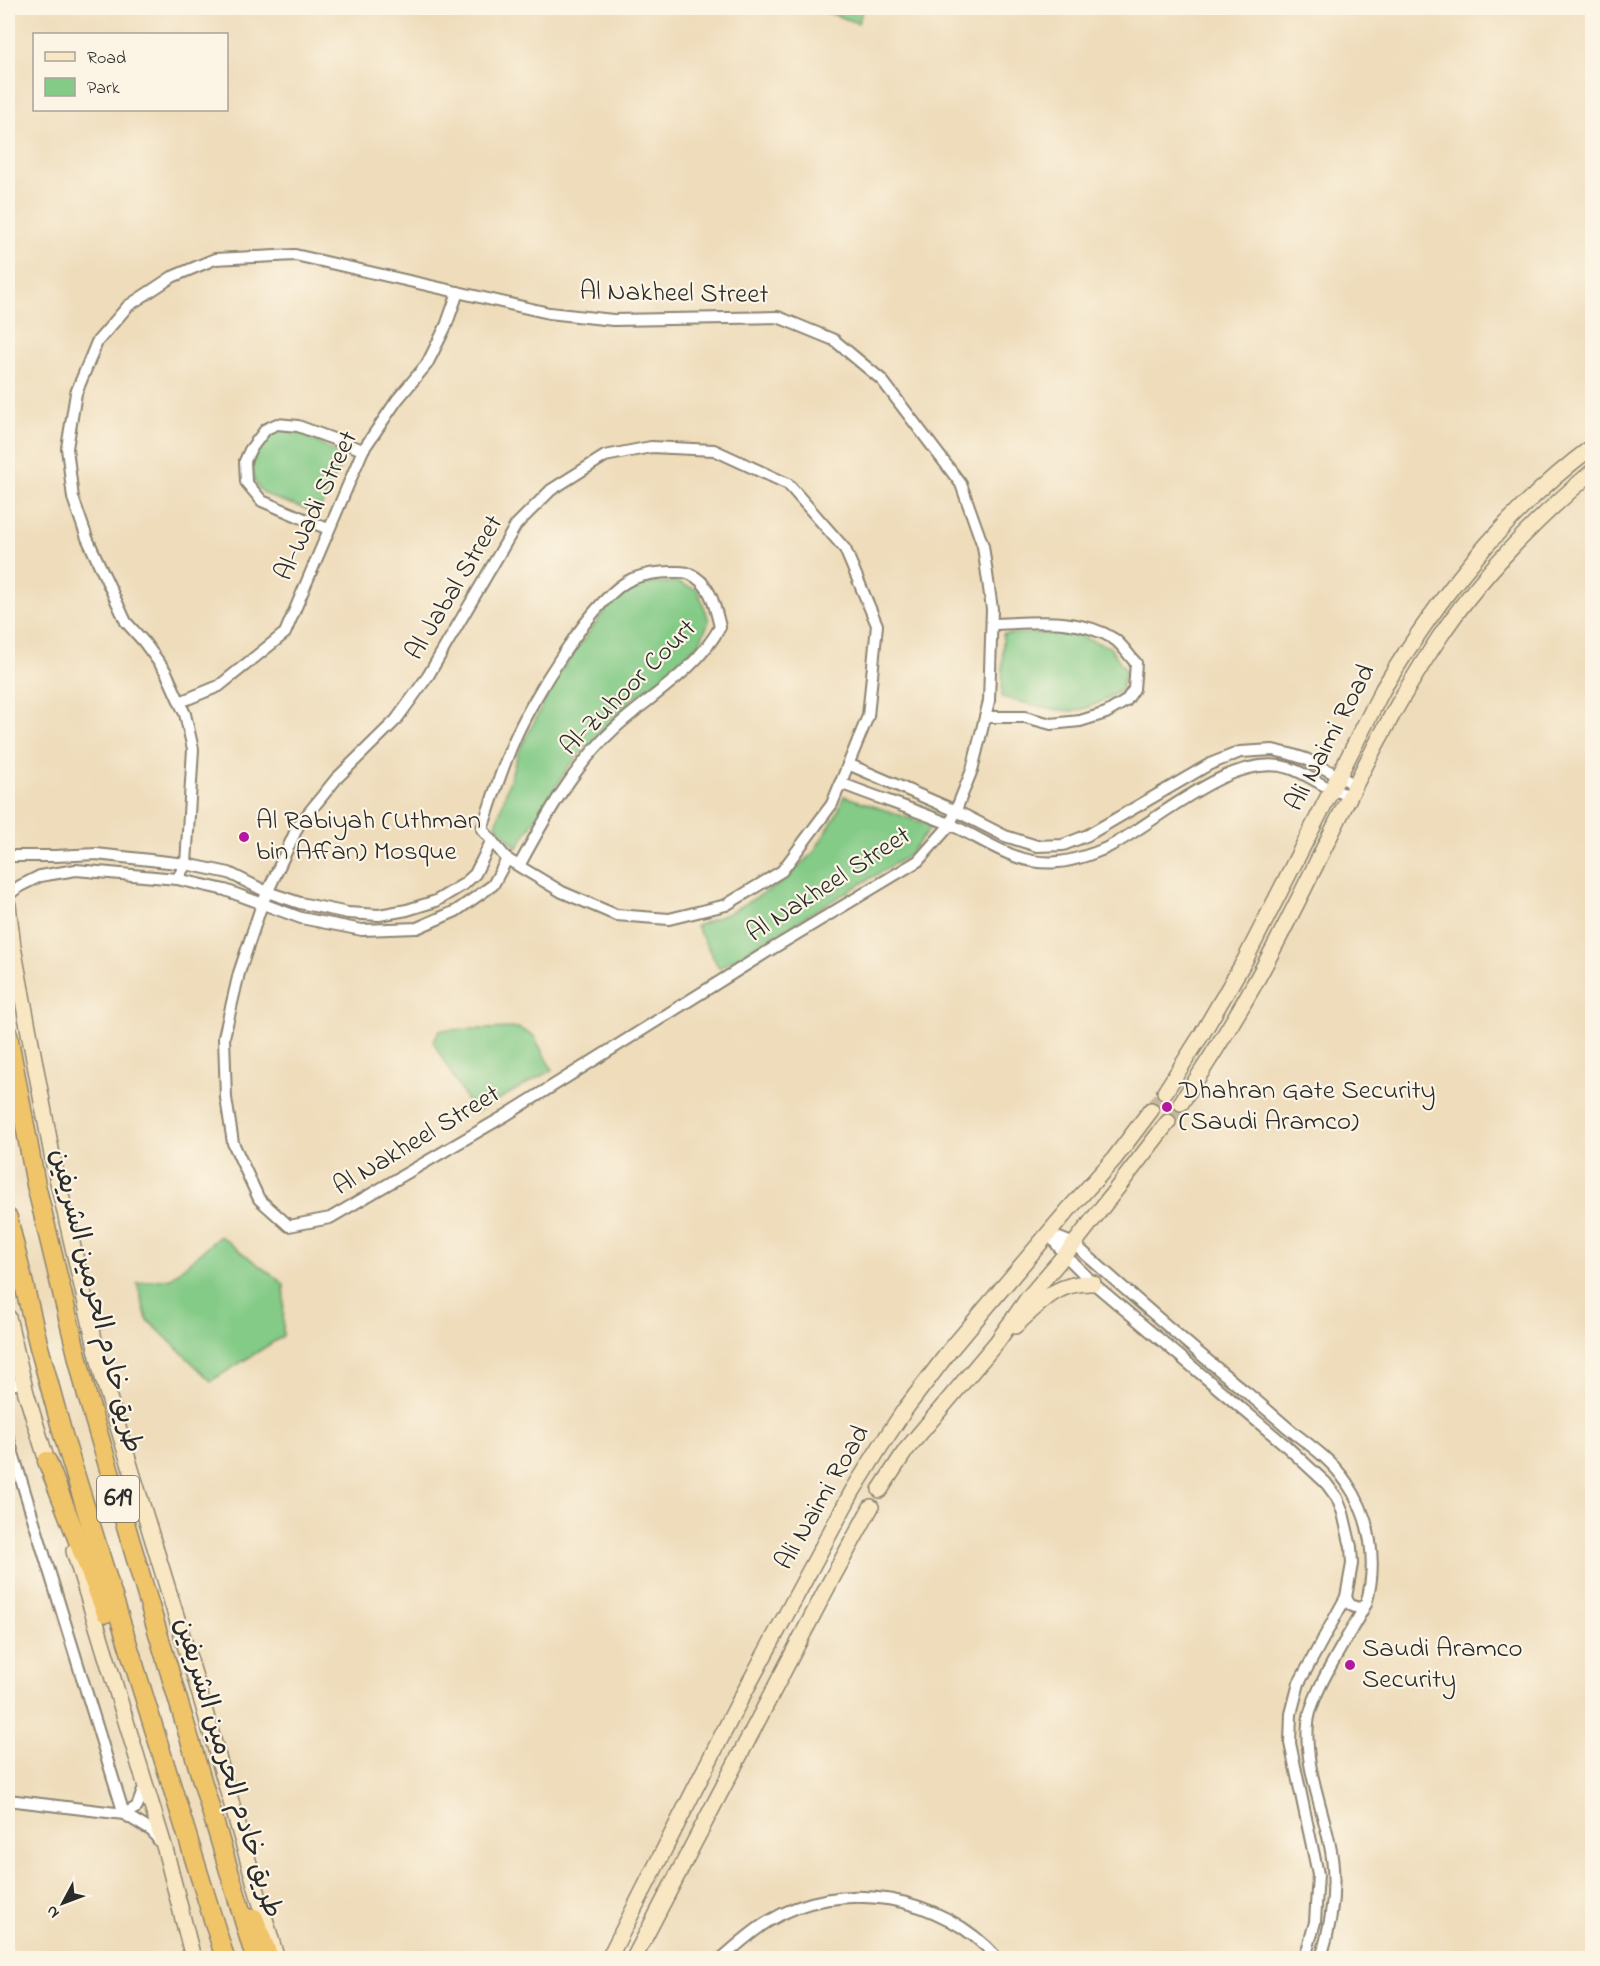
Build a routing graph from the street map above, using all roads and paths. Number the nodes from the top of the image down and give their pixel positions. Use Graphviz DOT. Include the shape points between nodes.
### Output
graph roads {
  1 [pos="458,292"];
  2 [pos="1593,447"];
  3 [pos="363,450"];
  4 [pos="1593,472"];
  5 [pos="328,529"];
  6 [pos="992,624"];
  7 [pos="180,702"];
  8 [pos="985,717"];
  9 [pos="849,764"];
  10 [pos="840,783"];
  11 [pos="1335,783"];
  12 [pos="1354,791"];
  13 [pos="956,811"];
  14 [pos="950,825"];
  15 [pos="492,840"];
  16 [pos="8,856"];
  17 [pos="507,859"];
  18 [pos="186,864"];
  19 [pos="519,866"];
  20 [pos="177,879"];
  21 [pos="267,892"];
  22 [pos="8,895"];
  23 [pos="262,904"];
  24 [pos="8,905"];
  25 [pos="8,1034"];
  26 [pos="1179,1069"];
  27 [pos="1197,1080"];
  28 [pos="1165,1092"];
  29 [pos="1181,1103"];
  30 [pos="1168,1122"];
  31 [pos="1158,1134"];
  32 [pos="8,1218"];
  33 [pos="1049,1234"];
  34 [pos="1069,1249"];
  35 [pos="1093,1283"];
  36 [pos="8,1317"];
  37 [pos="997,1342"];
  38 [pos="23,1382"];
  39 [pos="8,1386"];
  40 [pos="8,1437"];
  41 [pos="46,1461"];
  42 [pos="880,1490"];
  43 [pos="871,1507"];
  44 [pos="1346,1597"];
  45 [pos="1366,1604"];
  46 [pos="1299,1683"];
  47 [pos="1320,1688"];
  48 [pos="156,1740"];
  49 [pos="199,1766"];
  50 [pos="145,1785"];
  51 [pos="8,1800"];
  52 [pos="124,1814"];
  53 [pos="165,1849"];
  54 [pos="194,1959"];
  55 [pos="225,1959"];
  56 [pos="255,1959"];
  57 [pos="269,1959"];
  58 [pos="277,1959"];
  59 [pos="609,1959"];
  60 [pos="634,1959"];
  61 [pos="722,1959"];
  62 [pos="997,1959"];
  63 [pos="1305,1959"];
  64 [pos="1321,1959"];
  1 -- 3 [label="street, Al-Wadi Street" via="427,364"];
  1 -- 6 [label="street, Al Nakheel Street" via="549,313 613,320 778,317 834,340 882,381 961,484 983,546"];
  1 -- 7 [label="street, Al Nakheel Street" via="295,255 215,259 172,277 128,306 97,342 76,393 67,448 73,498 126,622 166,672"];
  2 -- 11 [label="main road, Ali Naimi Road" via="1515,513 1449,590 1406,650"];
  3 -- 5 [label="street, Al-Wadi Street"];
  3 -- 5 [label="street" via="298,426 278,424 266,429 244,461 246,482 262,501"];
  4 -- 12 [label="main road, Ali Naimi Road" via="1512,546 1463,604 1413,679"];
  5 -- 7 [label="street, Al-Wadi Street" via="285,633 219,686"];
  6 -- 8 [label="street, Al Nakheel Street"];
  6 -- 8 [label="street" via="1048,622 1088,627 1116,640 1136,663 1134,689 1126,701 1107,713 1051,724 1025,717"];
  7 -- 18 [label="street, Al Nakheel Street" via="193,749"];
  8 -- 13 [label="street, Al Nakheel Street" via="972,770"];
  9 -- 10 [label="street, Al Jabal Street"];
  9 -- 13 [label="street"];
  9 -- 21 [label="street, Al Jabal Street" via="868,716 877,625 845,549 788,484 714,450 651,447 605,456 551,490 516,525 428,676 396,720 336,779 298,826"];
  10 -- 14 [label="street"];
  10 -- 19 [label="street, Al Jabal Street" via="832,804 782,871 726,905 669,919 616,915 562,892"];
  11 -- 12 [label="street"];
  11 -- 13 [label="street" via="1306,759 1290,753 1240,752 1210,764 1089,835 1063,845 1026,843"];
  11 -- 14 [label="street" via="1288,767 1246,767 1203,788 1112,846 1057,862 1030,861 1005,853"];
  11 -- 26 [label="main road, Ali Naimi Road" via="1245,960"];
  12 -- 27 [label="main road, Ali Naimi Road" via="1250,992"];
  13 -- 14 [label="street, Al Nakheel Street"];
  14 -- 23 [label="street, Al Nakheel Street" via="918,861 503,1117 330,1218 289,1226 259,1198 233,1143 226,1098 224,1037 239,973"];
  15 -- 17 [label="street, Al-Zuhoor Court"];
  15 -- 19 [label="street, Al-Zuhoor Court" via="482,829 513,742 540,691 605,598 631,580 658,572 689,573 706,584 720,627 711,643 676,680 615,728 575,770"];
  15 -- 21 [label="street" via="475,874 464,884 436,901 407,910 379,915 348,913"];
  16 -- 18 [label="street" via="96,854"];
  17 -- 19 [label="street, Al Jabal Street"];
  17 -- 23 [label="street" via="493,885 456,912 417,928 362,930 301,918"];
  18 -- 20 [label="street, Al Nakheel Street"];
  18 -- 21 [label="street" via="229,873"];
  20 -- 22 [label="street" via="76,870 40,876"];
  20 -- 23 [label="street"];
  21 -- 23 [label="street, Al Jabal Street"];
  24 -- 58 [label="main road" via="53,1160 104,1378"];
  25 -- 49 [label="highway, طريق خادم الحرمين الشريفين / 619" via="36,1185 86,1392"];
  26 -- 27 [label="main road" via="1183,1082"];
  26 -- 28 [label="main road, Ali Naimi Road"];
  27 -- 29 [label="main road, Ali Naimi Road"];
  30 -- 31 [label="main road, Ali Naimi Road"];
  31 -- 33 [label="main road, Ali Naimi Road" via="1159,1126 1147,1116"];
  31 -- 34 [label="main road, Ali Naimi Road"];
  32 -- 48 [label="highway, 619" via="63,1435"];
  33 -- 34 [label="street"];
  33 -- 59 [label="main road, Ali Naimi Road" via="906,1408 852,1492 738,1704"];
  34 -- 35 [label="street"];
  34 -- 37 [label="main road, Ali Naimi Road"];
  34 -- 45 [label="street" via="1118,1284 1334,1466 1364,1515 1369,1536 1372,1572"];
  35 -- 37 [label="main road" via="1070,1284 1050,1295"];
  35 -- 44 [label="street" via="1268,1429 1326,1483 1343,1513 1351,1547"];
  36 -- 38 [label="main road"];
  37 -- 42 [label="main road, Ali Naimi Road" via="906,1450"];
  38 -- 39 [label="street"];
  38 -- 41 [label="main road"];
  40 -- 52 [label="street"];
  41 -- 48 [label="highway"];
  41 -- 50 [label="main road"];
  43 -- 60 [label="main road, Ali Naimi Road"];
  44 -- 45 [label="street" via="1353,1607"];
  44 -- 46 [label="street"];
  45 -- 47 [label="street"];
  46 -- 47 [label="street" via="1312,1677"];
  46 -- 63 [label="street" via="1291,1714 1290,1743 1318,1874 1315,1922"];
  47 -- 64 [label="street" via="1308,1722 1308,1736 1310,1763 1330,1844 1333,1885 1330,1923"];
  48 -- 55 [label="highway, 619"];
  49 -- 56 [label="highway, طريق خادم الحرمين الشريفين / 619"];
  49 -- 57 [label="highway"];
  50 -- 52 [label="street" via="138,1807"];
  50 -- 53 [label="main road"];
  51 -- 52 [label="street"];
  52 -- 53 [label="street" via="152,1831"];
  53 -- 54 [label="main road"];
  61 -- 62 [label="street" via="752,1932 787,1911 818,1901 856,1897 893,1900 931,1911 976,1938"];
}
